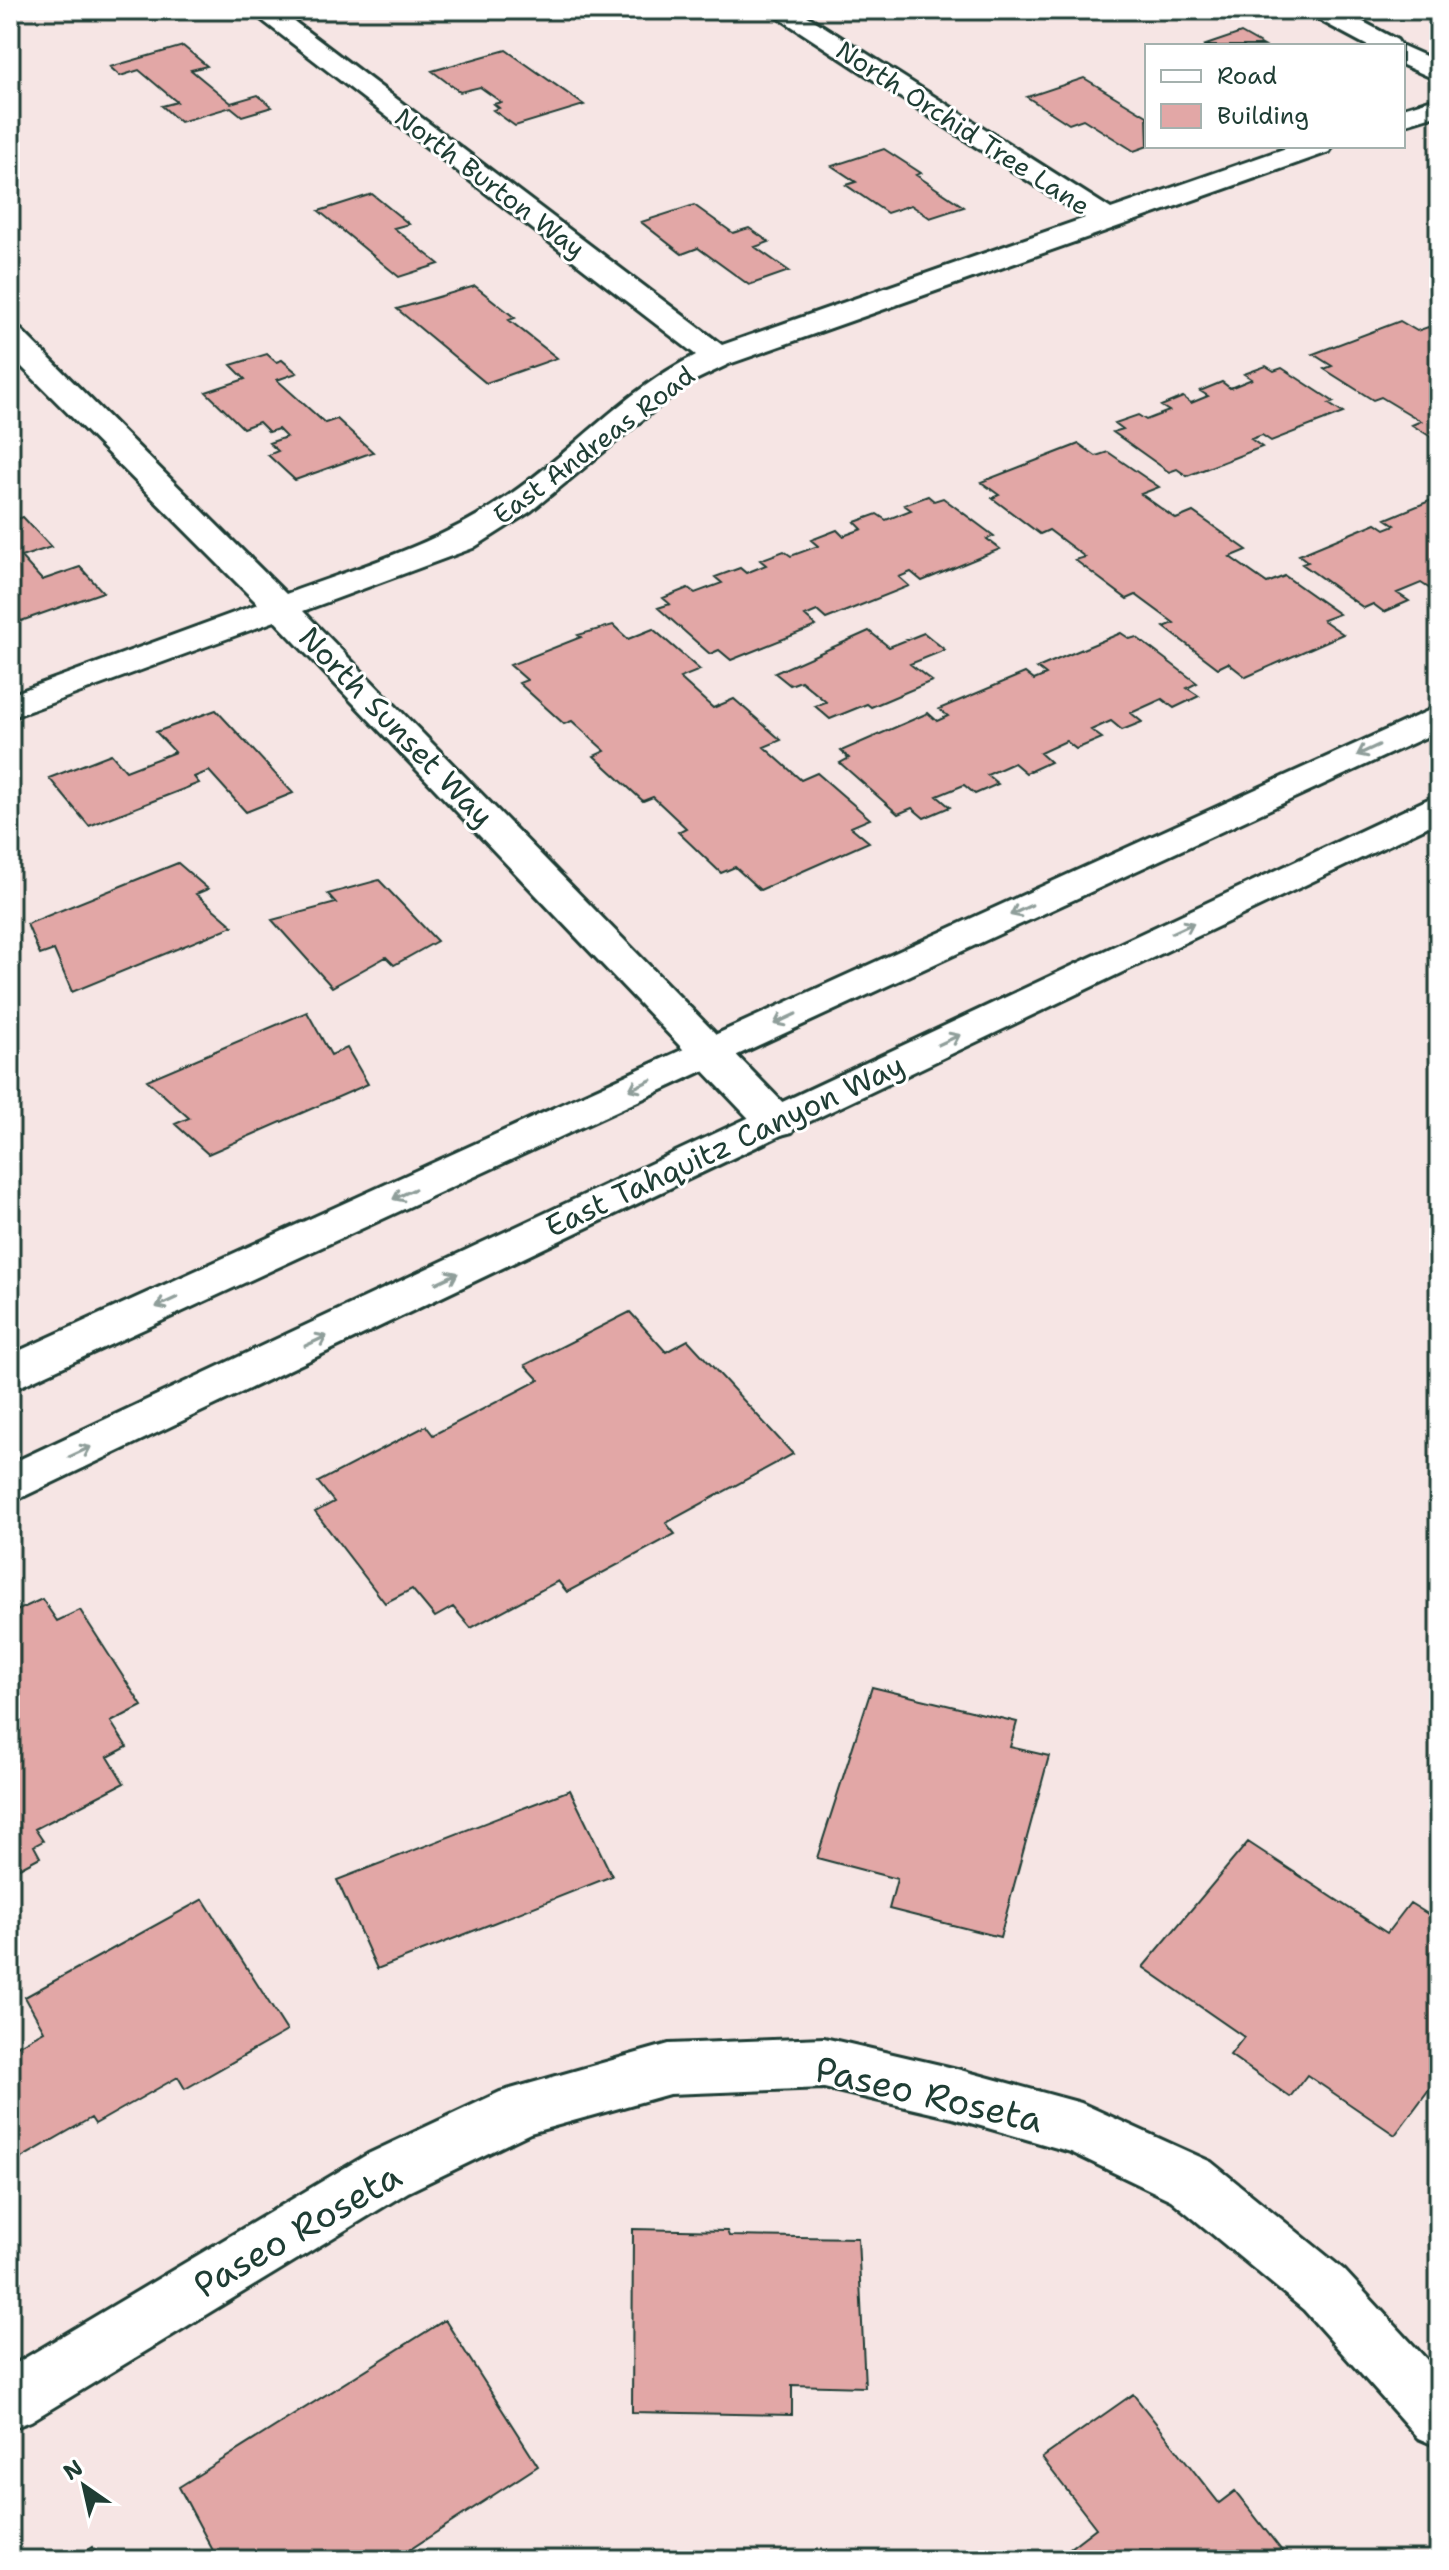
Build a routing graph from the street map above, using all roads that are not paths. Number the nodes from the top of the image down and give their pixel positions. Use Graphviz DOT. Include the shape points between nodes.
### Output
graph roads {
  1 [pos="262,10"];
  2 [pos="780,10"];
  3 [pos="1321,10"];
  4 [pos="1384,44"];
  5 [pos="1405,55"];
  6 [pos="1439,73"];
  7 [pos="1439,105"];
  8 [pos="1405,116"];
  9 [pos="1313,148"];
  10 [pos="1106,219"];
  11 [pos="10,337"];
  12 [pos="718,357"];
  13 [pos="281,608"];
  14 [pos="10,707"];
  15 [pos="1439,717"];
  16 [pos="1439,806"];
  17 [pos="711,1053"];
  18 [pos="777,1122"];
  19 [pos="10,1374"];
  20 [pos="10,1485"];
  21 [pos="10,2400"];
  22 [pos="1439,2417"];
  1 -- 12 [label="street, North Burton Way"];
  2 -- 10 [label="street, North Orchid Tree Lane"];
  3 -- 4 [label="street"];
  5 -- 6 [label="street"];
  7 -- 8 [label="street"];
  9 -- 10 [label="street, East Andreas Road"];
  10 -- 12 [label="street, East Andreas Road"];
  11 -- 13 [label="street, North Sunset Way"];
  12 -- 13 [label="street, East Andreas Road" via="674,378 519,504 461,541"];
  13 -- 14 [label="street, East Andreas Road"];
  13 -- 17 [label="street, North Sunset Way"];
  15 -- 17 [label="street, one-way"];
  18 -- 16 [label="street, East Tahquitz Canyon Way, one-way"];
  17 -- 18 [label="street, North Sunset Way"];
  17 -- 19 [label="street, one-way"];
  20 -- 18 [label="street, East Tahquitz Canyon Way, one-way"];
  21 -- 22 [label="street, Paseo Roseta" via="388,2173 520,2110 669,2069 824,2063 1081,2129 1191,2181 1324,2290"];
}
